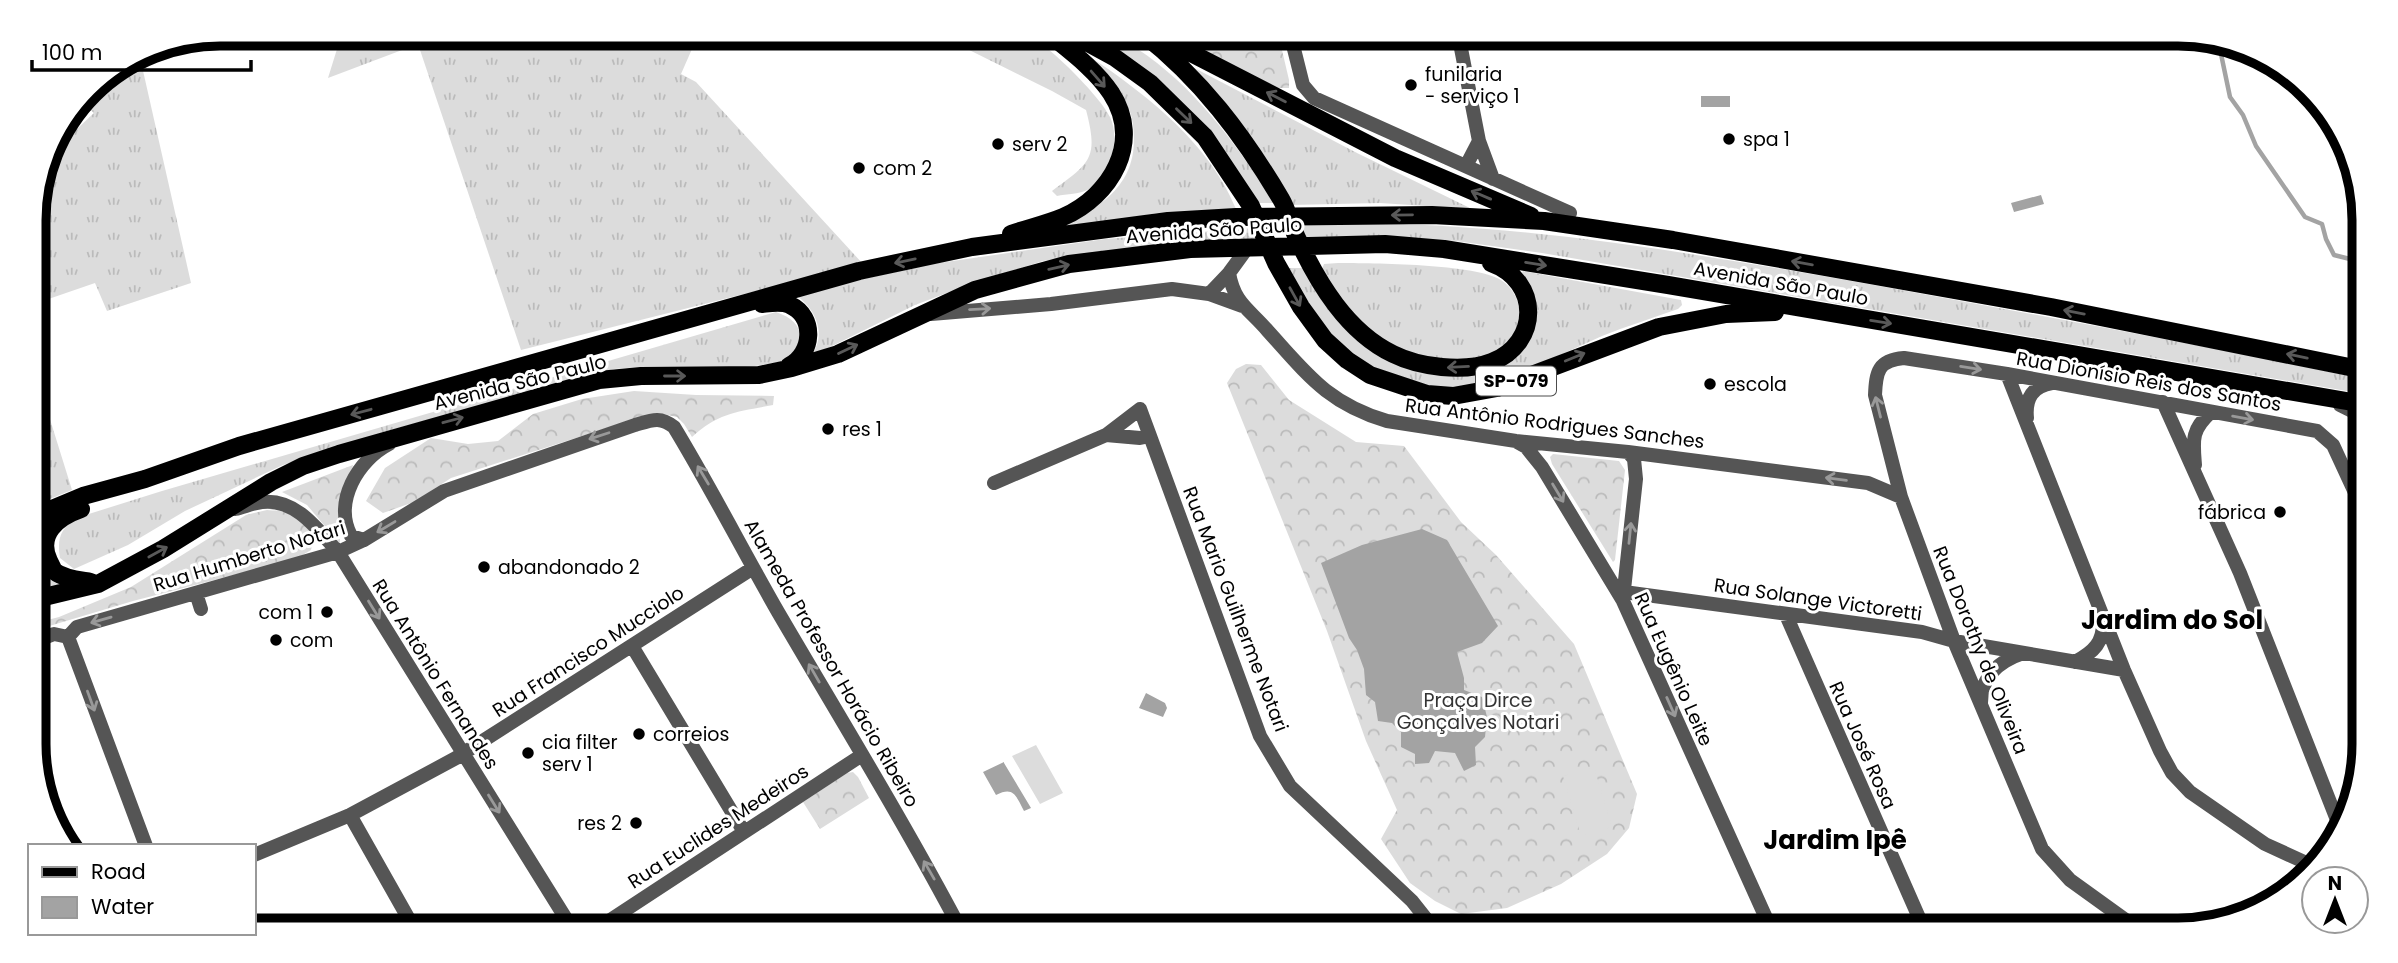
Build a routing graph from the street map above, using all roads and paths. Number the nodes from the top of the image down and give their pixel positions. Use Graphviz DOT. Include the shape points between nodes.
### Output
graph roads {
  1 [pos="1064,46"];
  2 [pos="1094,46"];
  3 [pos="1157,46"];
  4 [pos="1177,46"];
  5 [pos="1293,46"];
  6 [pos="1461,46"];
  7 [pos="1479,141"];
  8 [pos="1466,166"];
  9 [pos="1493,178"];
  10 [pos="1558,219"];
  11 [pos="1256,243"];
  12 [pos="972,247"];
  13 [pos="1444,249"];
  14 [pos="1229,273"];
  15 [pos="1209,294"];
  16 [pos="1242,306"];
  17 [pos="709,314"];
  18 [pos="1835,314"];
  19 [pos="913,318"];
  20 [pos="1904,358"];
  21 [pos="2352,367"];
  22 [pos="2007,374"];
  23 [pos="759,375"];
  24 [pos="2053,382"];
  25 [pos="2319,396"];
  26 [pos="2163,402"];
  27 [pos="2352,402"];
  28 [pos="2352,409"];
  29 [pos="2211,412"];
  30 [pos="665,420"];
  31 [pos="2028,426"];
  32 [pos="416,431"];
  33 [pos="1106,435"];
  34 [pos="1150,436"];
  35 [pos="1516,441"];
  36 [pos="1628,452"];
  37 [pos="206,458"];
  38 [pos="2195,474"];
  39 [pos="994,483"];
  40 [pos="2352,483"];
  41 [pos="1901,497"];
  42 [pos="46,511"];
  43 [pos="224,512"];
  44 [pos="46,535"];
  45 [pos="364,540"];
  46 [pos="338,552"];
  47 [pos="46,554"];
  48 [pos="753,568"];
  49 [pos="98,584"];
  50 [pos="196,593"];
  51 [pos="46,596"];
  52 [pos="1623,598"];
  53 [pos="201,608"];
  54 [pos="1786,615"];
  55 [pos="2103,616"];
  56 [pos="68,636"];
  57 [pos="46,637"];
  58 [pos="1955,641"];
  59 [pos="632,646"];
  60 [pos="2025,653"];
  61 [pos="2075,662"];
  62 [pos="2124,670"];
  63 [pos="1981,705"];
  64 [pos="463,754"];
  65 [pos="862,755"];
  66 [pos="350,815"];
  67 [pos="2336,817"];
  68 [pos="744,832"];
  69 [pos="145,844"];
  70 [pos="256,854"];
  71 [pos="2306,861"];
  72 [pos="1425,917"];
  73 [pos="1766,917"];
  74 [pos="1919,917"];
  75 [pos="2118,917"];
  76 [pos="408,918"];
  77 [pos="565,918"];
  78 [pos="614,918"];
  79 [pos="955,918"];
  1 -- 12 [label="main road, one-way" via="1111,94 1124,124 1122,154 1112,178 1090,200 1064,216"];
  2 -- 11 [label="main road, SP-079, one-way" via="1141,77 1205,137 1251,206"];
  13 -- 3 [label="main road, SP-079, one-way" via="1510,272 1526,296 1528,323 1521,338 1491,363 1444,368 1418,364 1393,354 1356,329 1336,305 1296,237 1286,208 1226,115"];
  10 -- 4 [label="main road, one-way" via="1395,158"];
  5 -- 8 [label="street" via="1303,85 1314,98"];
  6 -- 7 [label="street"];
  7 -- 8 [label="street"];
  7 -- 9 [label="street"];
  8 -- 9 [label="street"];
  9 -- 10 [label="street"];
  10 -- 12 [label="main road, Avenida São Paulo, one-way" via="1236,217 1168,221"];
  21 -- 10 [label="main road, Avenida São Paulo, one-way" via="2158,327"];
  11 -- 13 [label="main road, Avenida São Paulo"];
  11 -- 14 [label="street"];
  11 -- 18 [label="main road, SP-079, one-way" via="1325,340 1347,360 1370,375 1427,394 1453,396 1497,388 1643,331 1701,317 1746,312"];
  19 -- 11 [label="main road, Avenida São Paulo, one-way" via="975,290 1069,264"];
  12 -- 17 [label="main road, Avenida São Paulo, one-way" via="859,271"];
  13 -- 18 [label="main road, Avenida São Paulo, one-way"];
  14 -- 15 [label="street"];
  14 -- 16 [label="street, Rua Antônio Rodrigues Sanches" via="1233,293"];
  15 -- 16 [label="street, Rua Antônio Rodrigues Sanches"];
  19 -- 15 [label="street, Rua Antônio Rodrigues Sanches, one-way" via="1152,291"];
  16 -- 35 [label="street, Rua Antônio Rodrigues Sanches" via="1308,377 1353,408 1387,421"];
  17 -- 23 [label="main road" via="777,303 789,304 802,314 809,339 804,355 792,365"];
  17 -- 37 [label="main road, Avenida São Paulo, one-way"];
  18 -- 25 [label="main road, Avenida São Paulo, one-way"];
  23 -- 19 [label="main road, Avenida São Paulo, one-way" via="838,354"];
  20 -- 22 [label="street, Rua Dionísio Reis dos Santos, one-way"];
  41 -- 20 [label="street, Rua Dorothy de Oliveira, one-way" via="1875,395 1882,365"];
  22 -- 24 [label="street, Rua Dionísio Reis dos Santos"];
  22 -- 31 [label="street"];
  32 -- 23 [label="main road, Avenida São Paulo, one-way" via="599,380"];
  24 -- 26 [label="street, Rua Dionísio Reis dos Santos"];
  24 -- 31 [label="street" via="2033,390 2026,410"];
  25 -- 27 [label="main road, Avenida São Paulo"];
  25 -- 28 [label="street"];
  26 -- 29 [label="street, Rua Dionísio Reis dos Santos"];
  26 -- 38 [label="street"];
  29 -- 38 [label="street" via="2195,431"];
  29 -- 40 [label="street, Rua Dionísio Reis dos Santos, one-way" via="2317,431 2333,445"];
  30 -- 45 [label="street, Rua Humberto Notari, one-way" via="635,425 444,491"];
  48 -- 30 [label="street, Alameda Professor Horácio Ribeiro, one-way" via="710,486"];
  31 -- 55 [label="street"];
  32 -- 43 [label="main road, Avenida São Paulo" via="303,466"];
  32 -- 45 [label="street" via="376,451 355,477 345,524 351,536"];
  33 -- 34 [label="street"];
  33 -- 34 [label="street, Rua Mario Guilherme Notari" via="1140,409"];
  33 -- 39 [label="street"];
  34 -- 72 [label="street, Rua Mario Guilherme Notari" via="1260,736 1290,786"];
  35 -- 36 [label="street, Rua Antônio Rodrigues Sanches"];
  35 -- 52 [label="street, Rua Eugênio Leite, one-way" via="1542,467"];
  41 -- 36 [label="street, Rua Antônio Rodrigues Sanches, one-way" via="1868,483"];
  52 -- 36 [label="street, one-way" via="1636,479 1634,459"];
  37 -- 42 [label="main road, Avenida São Paulo"];
  37 -- 44 [label="main road" via="192,472 66,514"];
  38 -- 67 [label="street" via="2240,573"];
  41 -- 58 [label="street, Rua Dorothy de Oliveira"];
  43 -- 46 [label="street, Rua Antônio Fernandes" via="264,501 290,506"];
  49 -- 43 [label="main road, Avenida São Paulo, one-way"];
  45 -- 46 [label="street, Rua Humberto Notari"];
  46 -- 50 [label="street, Rua Humberto Notari"];
  46 -- 64 [label="street, Rua Antônio Fernandes, one-way"];
  47 -- 49 [label="main road" via="54,570"];
  48 -- 59 [label="street, Rua Francisco Mucciolo"];
  65 -- 48 [label="street, Alameda Professor Horácio Ribeiro, one-way"];
  49 -- 51 [label="main road, Avenida São Paulo"];
  50 -- 53 [label="street"];
  50 -- 56 [label="street, Rua Humberto Notari, one-way" via="77,627"];
  52 -- 54 [label="street, Rua Solange Victoretti" via="1679,600"];
  52 -- 73 [label="street, Rua Eugênio Leite, one-way"];
  54 -- 58 [label="street, Rua Solange Victoretti" via="1922,632"];
  54 -- 74 [label="street, Rua José Rosa"];
  55 -- 61 [label="street" via="2097,647"];
  55 -- 62 [label="street"];
  56 -- 57 [label="street, Rua Humberto Notari"];
  56 -- 69 [label="street, one-way"];
  58 -- 60 [label="street, Rua Solange Victoretti"];
  58 -- 63 [label="street, Rua Dorothy de Oliveira"];
  59 -- 64 [label="street, Rua Francisco Mucciolo"];
  59 -- 68 [label="street"];
  60 -- 61 [label="street, Rua Solange Victoretti"];
  60 -- 63 [label="street" via="2009,658 1991,673"];
  61 -- 62 [label="street, Rua Solange Victoretti"];
  62 -- 71 [label="street" via="2160,751 2190,792 2265,844"];
  63 -- 75 [label="street, Rua Dorothy de Oliveira" via="2042,849 2070,880"];
  64 -- 66 [label="street, Rua Francisco Mucciolo"];
  64 -- 77 [label="street, Rua Antônio Fernandes, one-way"];
  65 -- 68 [label="street, Rua Euclides Medeiros"];
  79 -- 65 [label="street, Alameda Professor Horácio Ribeiro, one-way"];
  66 -- 70 [label="street, Rua Francisco Mucciolo"];
  66 -- 76 [label="street"];
  68 -- 78 [label="street, Rua Euclides Medeiros"];
}
